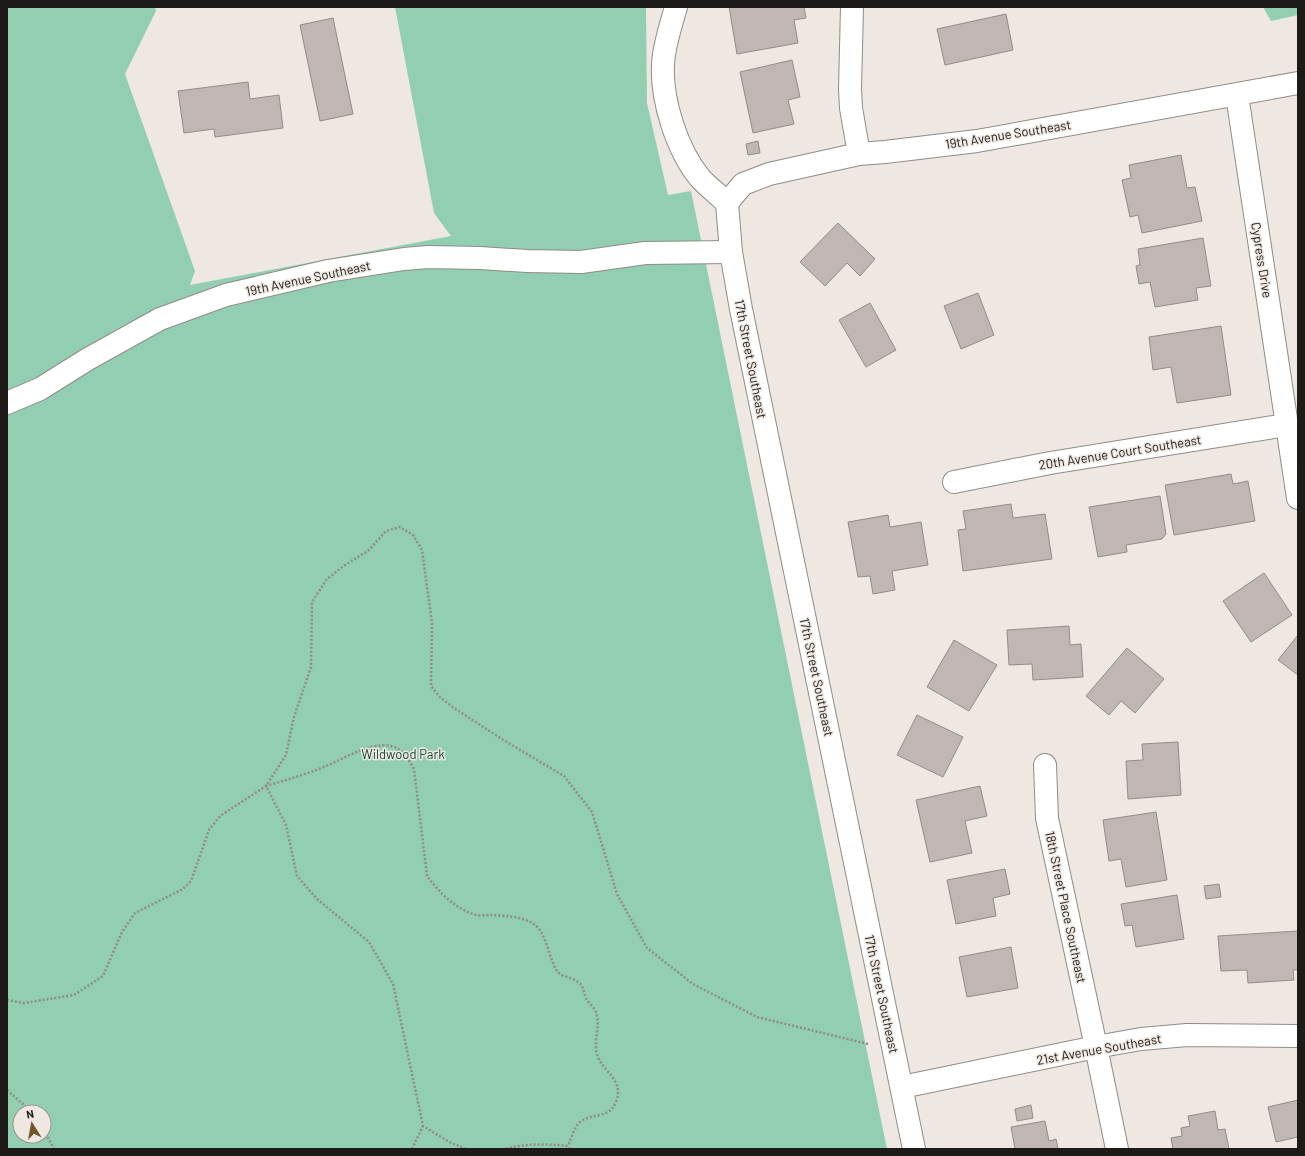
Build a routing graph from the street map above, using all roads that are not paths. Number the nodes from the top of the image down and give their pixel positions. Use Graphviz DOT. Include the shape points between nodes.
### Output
graph roads {
  1 [pos="676,7"];
  2 [pos="852,7"];
  3 [pos="1298,83"];
  4 [pos="1237,95"];
  5 [pos="859,154"];
  6 [pos="727,203"];
  7 [pos="731,252"];
  8 [pos="7,403"];
  9 [pos="1286,425"];
  10 [pos="954,482"];
  11 [pos="1298,498"];
  12 [pos="1045,765"];
  13 [pos="1298,1036"];
  14 [pos="1096,1047"];
  15 [pos="902,1087"];
  16 [pos="914,1149"];
  17 [pos="1117,1149"];
  1 -- 6 [label="street" via="663,63 669,115 684,153 700,178"];
  2 -- 5 [label="street" via="850,89"];
  3 -- 4 [label="street, 19th Avenue Southeast"];
  4 -- 5 [label="street, 19th Avenue Southeast" via="976,140"];
  4 -- 9 [label="street, Cypress Drive"];
  5 -- 6 [label="street, 19th Avenue Southeast" via="769,174 743,184"];
  6 -- 7 [label="street, 17th Street Southeast"];
  7 -- 8 [label="street, 19th Avenue Southeast" via="645,253 581,262 428,257 328,270 226,295 160,319 40,389"];
  7 -- 15 [label="street, 17th Street Southeast"];
  9 -- 10 [label="street, 20th Avenue Court Southeast" via="1050,463"];
  9 -- 11 [label="street, Cypress Drive"];
  12 -- 14 [label="street, 18th Street Place Southeast" via="1047,818"];
  13 -- 14 [label="street, 21st Avenue Southeast" via="1187,1035 1141,1039"];
  14 -- 15 [label="street, 21st Avenue Southeast"];
  14 -- 17 [label="street, 18th Street Place Southeast"];
  15 -- 16 [label="street, 17th Street Southeast"];
}
